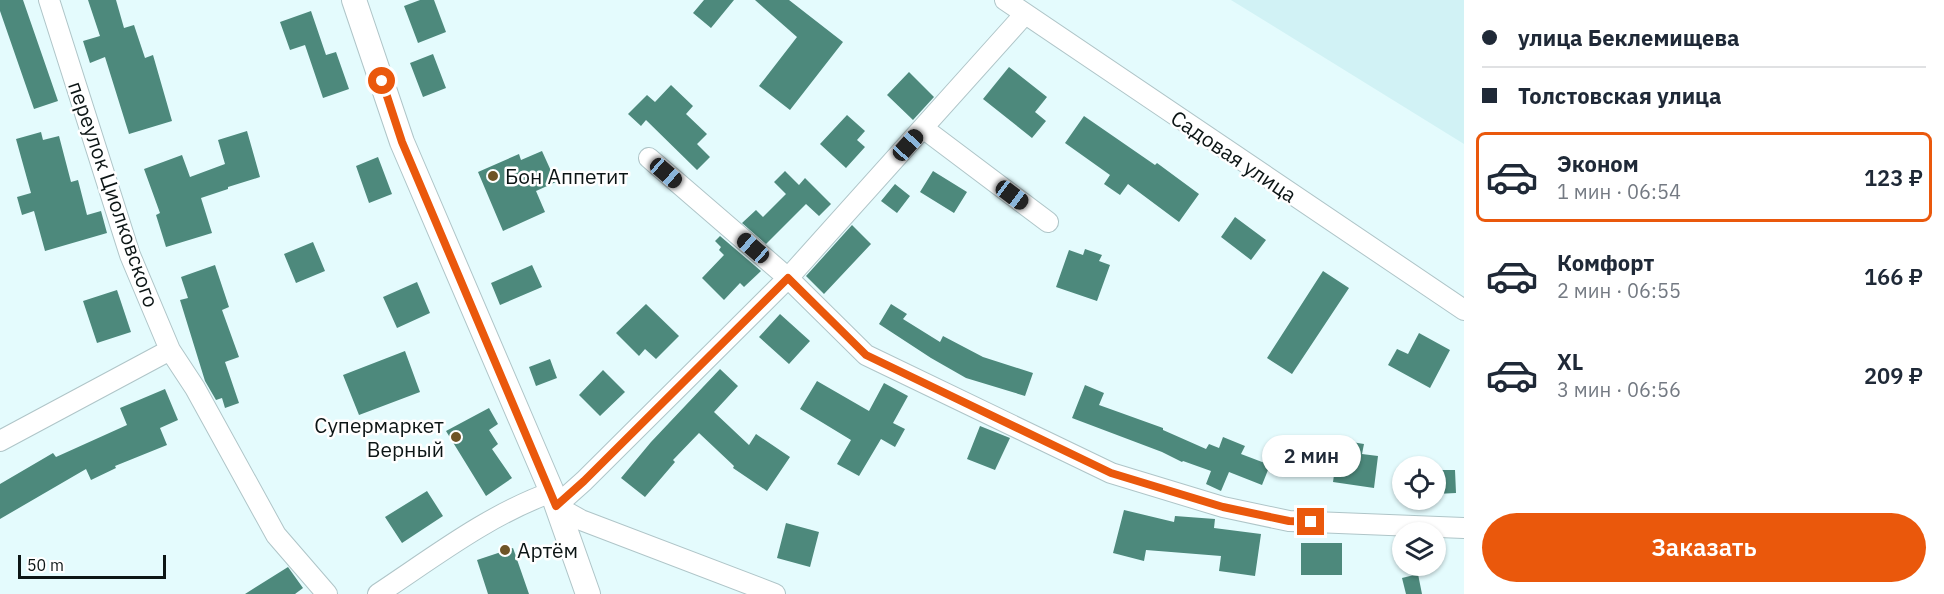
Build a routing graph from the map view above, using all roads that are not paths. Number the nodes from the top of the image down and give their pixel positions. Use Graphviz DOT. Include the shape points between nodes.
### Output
graph roads {
  1 [pos="49,0"];
  2 [pos="354,0"];
  3 [pos="1005,0"];
  4 [pos="1024,15"];
  5 [pos="923,128"];
  6 [pos="649,158"];
  7 [pos="1048,222"];
  8 [pos="788,278"];
  9 [pos="1464,310"];
  10 [pos="170,350"];
  11 [pos="0,441"];
  12 [pos="554,499"];
  13 [pos="1464,528"];
  14 [pos="327,594"];
  15 [pos="378,594"];
  16 [pos="588,594"];
  17 [pos="775,594"];
  1 -- 10 [label="street, переулок Циолковского" via="130,255"];
  2 -- 12 [label="main road" via="402,142"];
  3 -- 4 [label="street, Садовая улица"];
  4 -- 5 [label="street"];
  4 -- 9 [label="street, Садовая улица"];
  5 -- 7 [label="street"];
  5 -- 8 [label="street"];
  6 -- 8 [label="street"];
  8 -- 12 [label="street" via="584,481"];
  8 -- 13 [label="street" via="866,355 1111,473 1223,507 1289,521"];
  10 -- 11 [label="street"];
  10 -- 14 [label="street, переулок Циолковского" via="276,535"];
  12 -- 15 [label="street" via="529,500 492,519"];
  12 -- 16 [label="main road"];
  12 -- 17 [label="street" via="581,520"];
}
